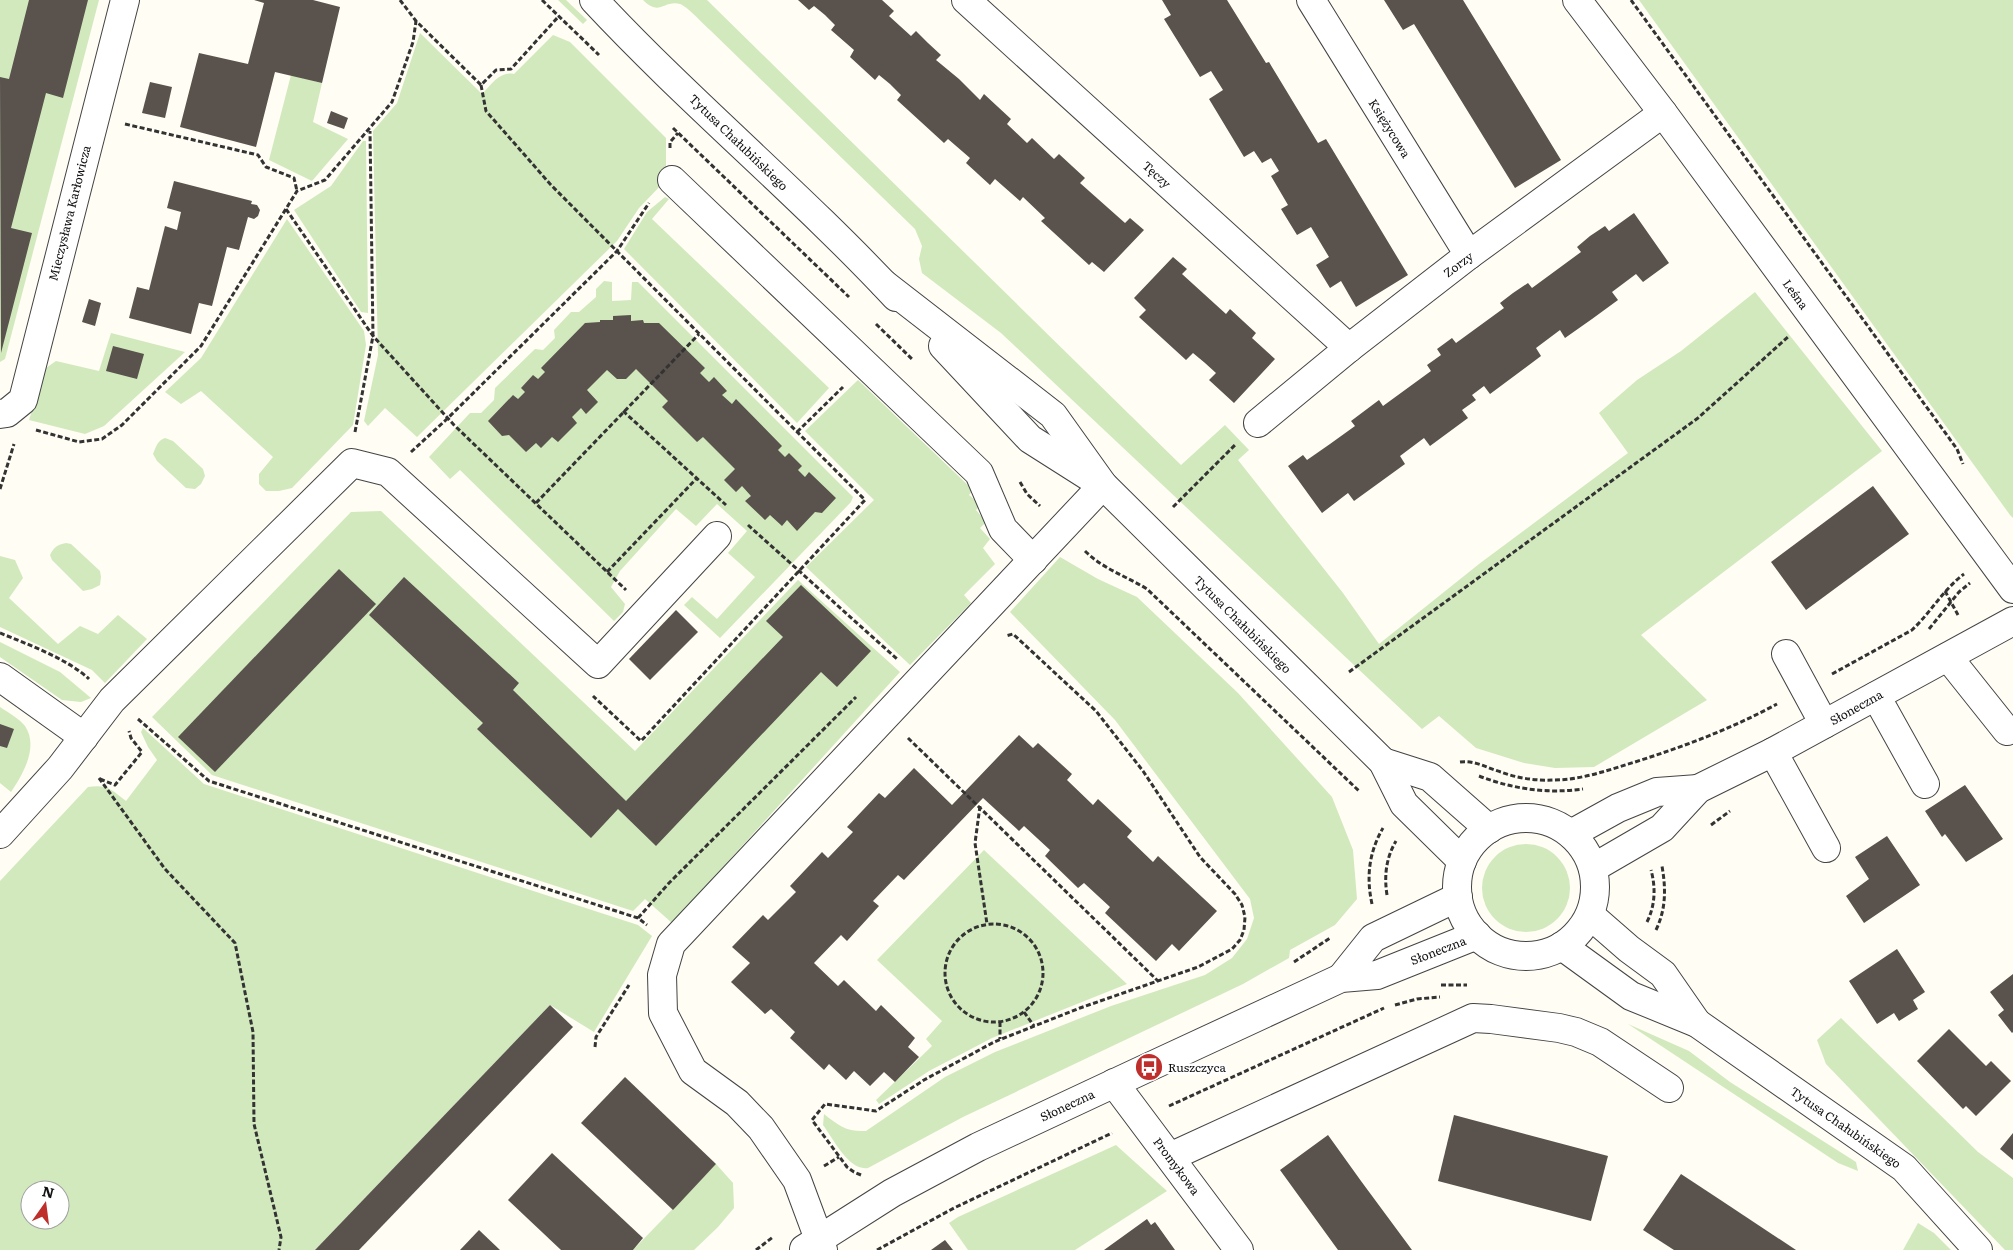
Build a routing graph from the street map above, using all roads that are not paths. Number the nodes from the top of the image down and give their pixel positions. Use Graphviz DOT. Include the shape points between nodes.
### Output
graph roads {
  1 [pos="124,0"];
  2 [pos="594,0"];
  3 [pos="966,0"];
  4 [pos="1311,0"];
  5 [pos="1577,0"];
  6 [pos="1663,113"];
  7 [pos="672,180"];
  8 [pos="1469,255"];
  9 [pos="1349,348"];
  10 [pos="0,414"];
  11 [pos="1258,423"];
  12 [pos="1103,486"];
  13 [pos="717,536"];
  14 [pos="1033,560"];
  15 [pos="2013,589"];
  16 [pos="2013,621"];
  17 [pos="1786,654"];
  18 [pos="1948,657"];
  19 [pos="0,677"];
  20 [pos="1876,696"];
  21 [pos="1824,724"];
  22 [pos="2007,731"];
  23 [pos="84,737"];
  24 [pos="1773,752"];
  25 [pos="1383,762"];
  26 [pos="1925,784"];
  27 [pos="1698,789"];
  28 [pos="1489,829"];
  29 [pos="0,834"];
  30 [pos="1571,834"];
  31 [pos="1826,848"];
  32 [pos="1462,862"];
  33 [pos="1593,868"];
  34 [pos="1458,897"];
  35 [pos="1590,915"];
  36 [pos="1477,935"];
  37 [pos="1562,946"];
  38 [pos="1341,978"];
  39 [pos="1697,1023"];
  40 [pos="1114,1083"];
  41 [pos="1669,1088"];
  42 [pos="1170,1158"];
  43 [pos="815,1246"];
  44 [pos="1239,1250"];
  45 [pos="1978,1250"];
  1 -- 10 [label="street, Mieczysława Karłowicza" via="23,400 7,413"];
  2 -- 12 [label="street, Tytusa Chałubińskiego" via="884,284 1053,414"];
  3 -- 9 [label="street, Tęczy"];
  4 -- 8 [label="street, Księżycowa"];
  5 -- 6 [label="street, Leśna"];
  6 -- 8 [label="street, Zorzy"];
  6 -- 15 [label="street, Leśna"];
  7 -- 14 [label="street" via="979,473 1002,529"];
  8 -- 9 [label="street, Zorzy"];
  9 -- 11 [label="street, Zorzy"];
  12 -- 14 [label="street"];
  12 -- 25 [label="street, Tytusa Chałubińskiego"];
  13 -- 23 [label="street" via="598,664 388,472 352,463 112,700"];
  14 -- 43 [label="street" via="671,944 662,975 663,1013 693,1071 737,1103 761,1128 797,1180"];
  16 -- 18 [label="street, Słoneczna"];
  17 -- 21 [label="street"];
  18 -- 20 [label="street, Słoneczna"];
  18 -- 22 [label="street"];
  19 -- 23 [label="street"];
  20 -- 21 [label="street, Słoneczna"];
  20 -- 26 [label="street"];
  21 -- 24 [label="street, Słoneczna"];
  23 -- 29 [label="street"];
  24 -- 27 [label="street, Słoneczna"];
  24 -- 31 [label="street"];
  25 -- 28 [label="street, Tytusa Chałubińskiego" via="1430,778"];
  25 -- 32 [label="street, Tytusa Chałubińskiego" via="1404,804"];
  27 -- 30 [label="street, Słoneczna" via="1657,792 1618,808"];
  27 -- 33 [label="street, Słoneczna" via="1662,828"];
  28 -- 30 [label="street" via="1509,820 1531,818 1552,823"];
  28 -- 32 [label="street" via="1473,843"];
  30 -- 33 [label="street" via="1584,849"];
  32 -- 34 [label="street"];
  33 -- 35 [label="street" via="1596,891"];
  34 -- 36 [label="street" via="1464,918"];
  34 -- 38 [label="street, Słoneczna" via="1373,938"];
  35 -- 37 [label="street" via="1579,932"];
  35 -- 39 [label="street, Tytusa Chałubińskiego" via="1663,974"];
  36 -- 37 [label="street" via="1509,954 1527,956"];
  36 -- 38 [label="street, Słoneczna" via="1377,975"];
  37 -- 39 [label="street, Tytusa Chałubińskiego" via="1631,996"];
  38 -- 40 [label="street, Słoneczna"];
  39 -- 45 [label="street, Tytusa Chałubińskiego" via="1904,1168"];
  40 -- 42 [label="street, Promykowa"];
  40 -- 43 [label="street, Słoneczna" via="978,1147 892,1194"];
  41 -- 42 [label="street" via="1600,1042 1576,1032 1473,1018"];
  42 -- 44 [label="street, Promykowa"];
}
